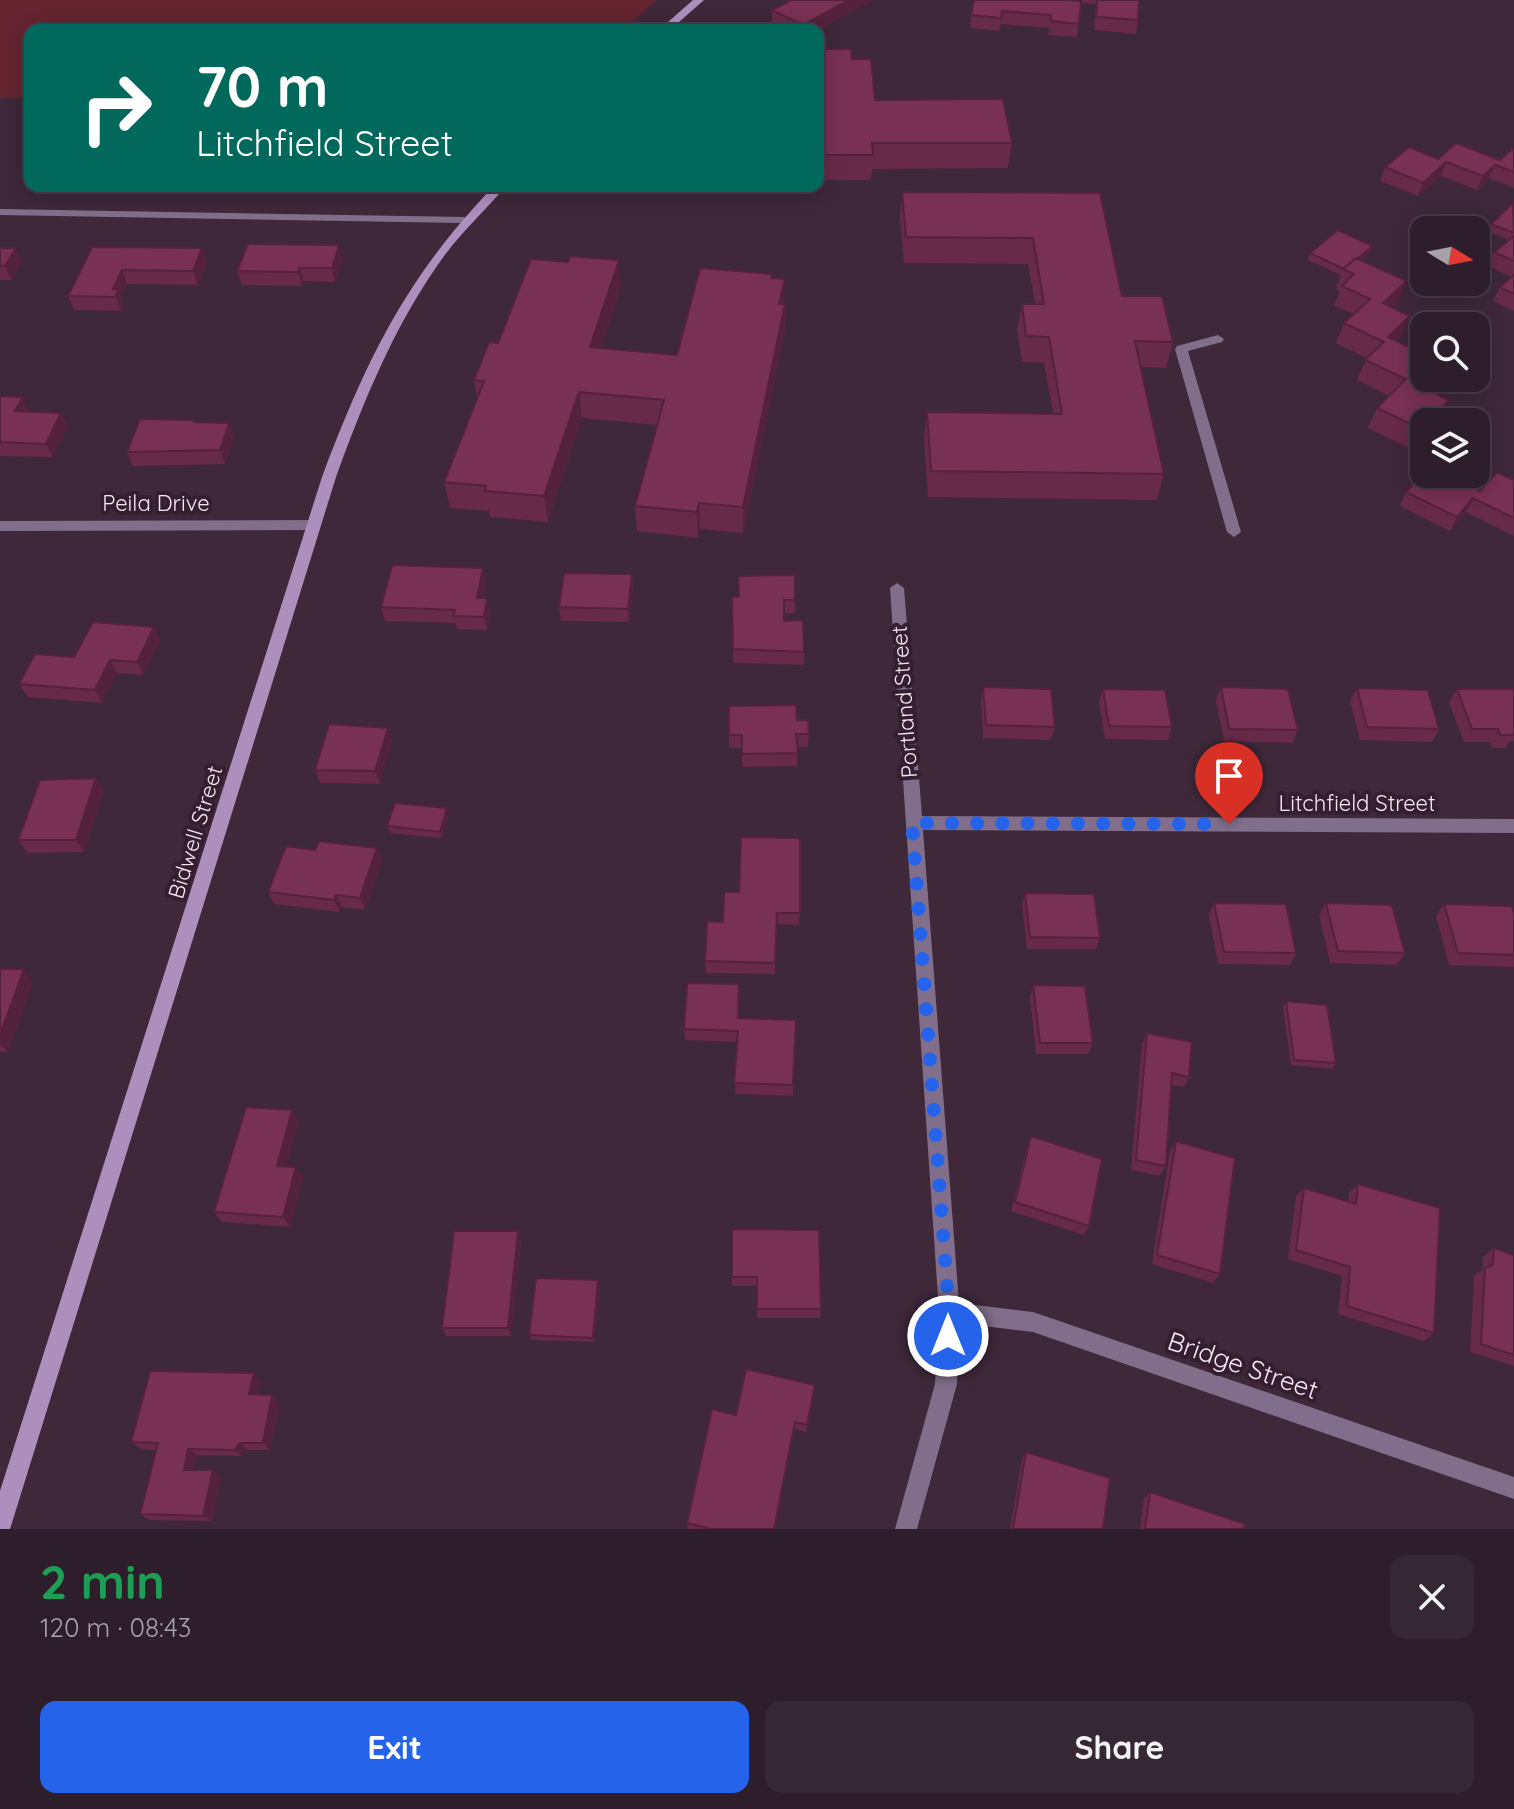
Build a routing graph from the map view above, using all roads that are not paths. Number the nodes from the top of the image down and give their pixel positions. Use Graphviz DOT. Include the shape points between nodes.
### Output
graph roads {
  1 [pos="699,0"];
  2 [pos="671,24"];
  3 [pos="494,192"];
  4 [pos="0,212"];
  5 [pos="464,220"];
  6 [pos="1218,339"];
  7 [pos="312,525"];
  8 [pos="0,526"];
  9 [pos="1234,532"];
  10 [pos="897,588"];
  11 [pos="912,823"];
  12 [pos="1514,826"];
  13 [pos="949,1312"];
  14 [pos="1514,1488"];
  15 [pos="0,1526"];
  16 [pos="906,1529"];
  1 -- 2 [label="street"];
  3 -- 5 [label="street, Bidwell Street"];
  4 -- 5 [label="street"];
  5 -- 7 [label="street, Bidwell Street" via="412,290 357,397"];
  6 -- 9 [label="street" via="1181,349"];
  7 -- 8 [label="street, Peila Drive"];
  7 -- 15 [label="street, Bidwell Street"];
  10 -- 11 [label="street, Portland Street"];
  11 -- 12 [label="street, Litchfield Street"];
  11 -- 13 [label="street, Portland Street"];
  13 -- 14 [label="street, Bridge Street" via="1033,1322"];
  13 -- 16 [label="street, Portland Street" via="946,1384"];
}
